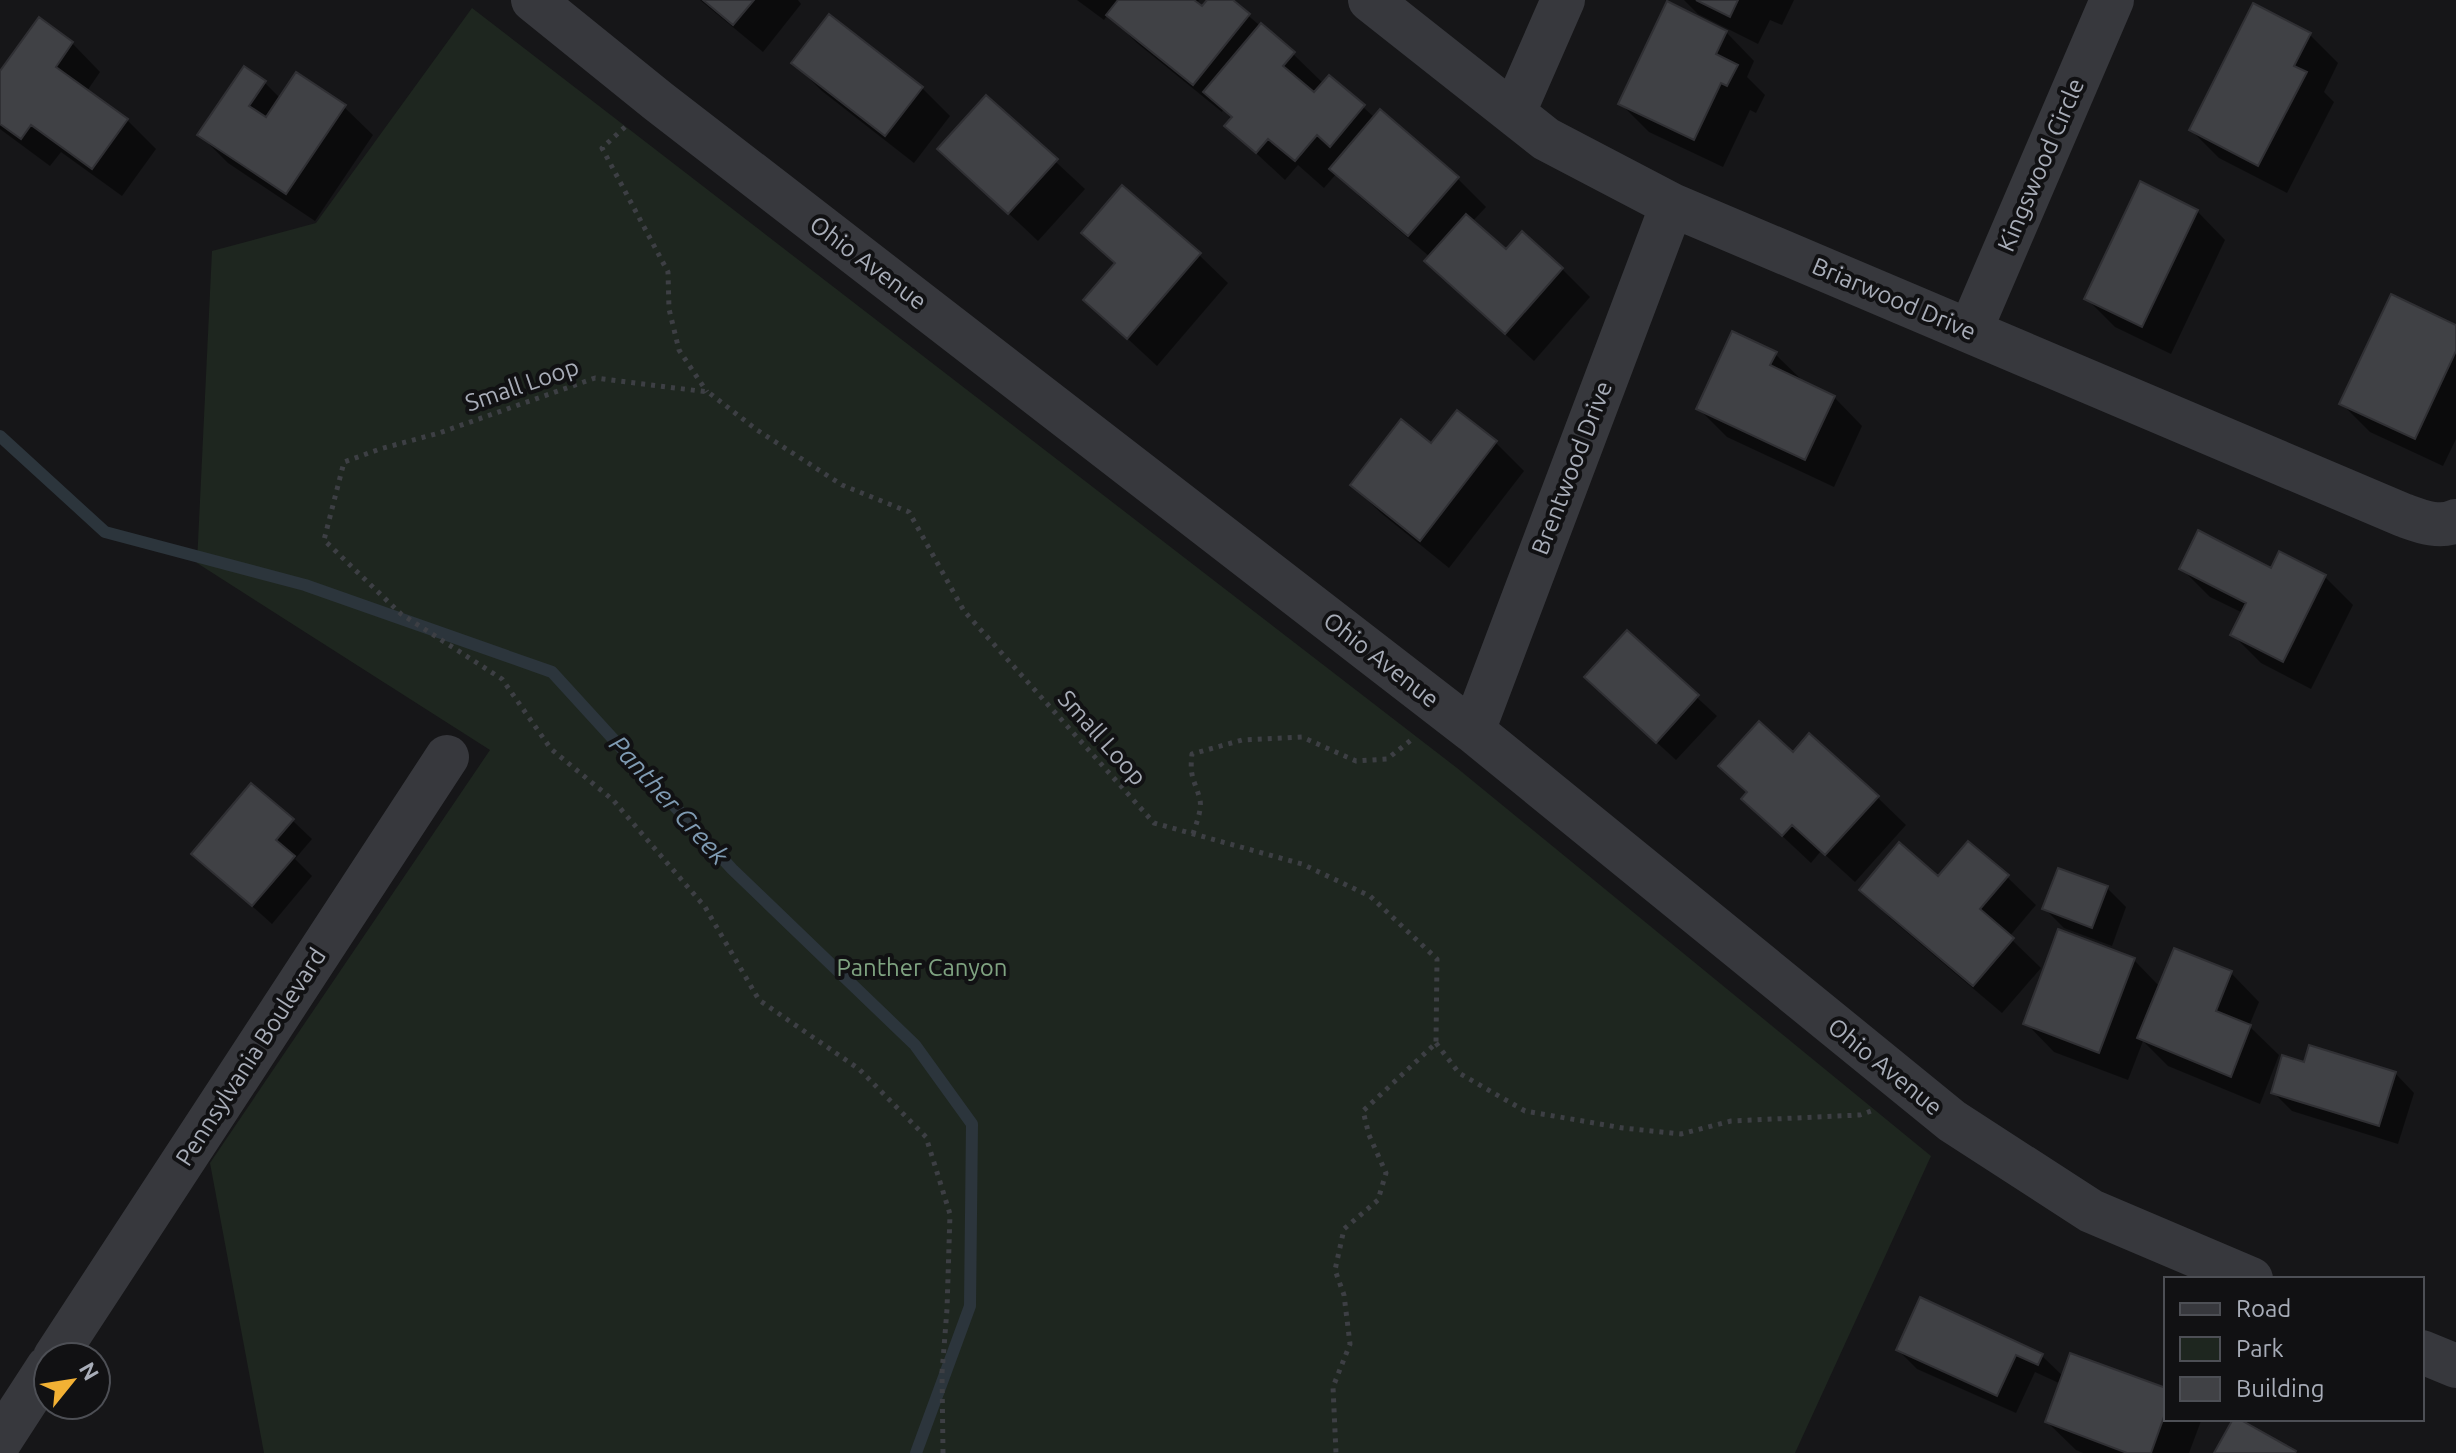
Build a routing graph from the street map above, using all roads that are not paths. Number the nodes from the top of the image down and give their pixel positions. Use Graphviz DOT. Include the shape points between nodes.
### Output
graph roads {
  1 [pos="533,0"];
  2 [pos="1370,0"];
  3 [pos="1563,0"];
  4 [pos="2112,0"];
  5 [pos="1514,112"];
  6 [pos="1672,205"];
  7 [pos="1970,331"];
  8 [pos="2456,521"];
  9 [pos="1460,721"];
  10 [pos="447,757"];
  11 [pos="2246,1277"];
  12 [pos="65,1341"];
  13 [pos="2424,1353"];
  14 [pos="2456,1366"];
  15 [pos="32,1392"];
  16 [pos="0,1441"];
  1 -- 9 [label="street, Ohio Avenue"];
  2 -- 5 [label="street, Briarwood Drive"];
  3 -- 5 [label="street"];
  4 -- 7 [label="street, Kingswood Circle"];
  5 -- 6 [label="street, Briarwood Drive" via="1546,139"];
  6 -- 7 [label="street, Briarwood Drive"];
  6 -- 9 [label="street, Brentwood Drive"];
  7 -- 8 [label="street, Briarwood Drive" via="2403,515 2427,524"];
  9 -- 11 [label="street, Ohio Avenue" via="1952,1121 2091,1211"];
  10 -- 12 [label="street, Pennsylvania Boulevard"];
  13 -- 14 [label="street"];
  15 -- 16 [label="street"];
}
